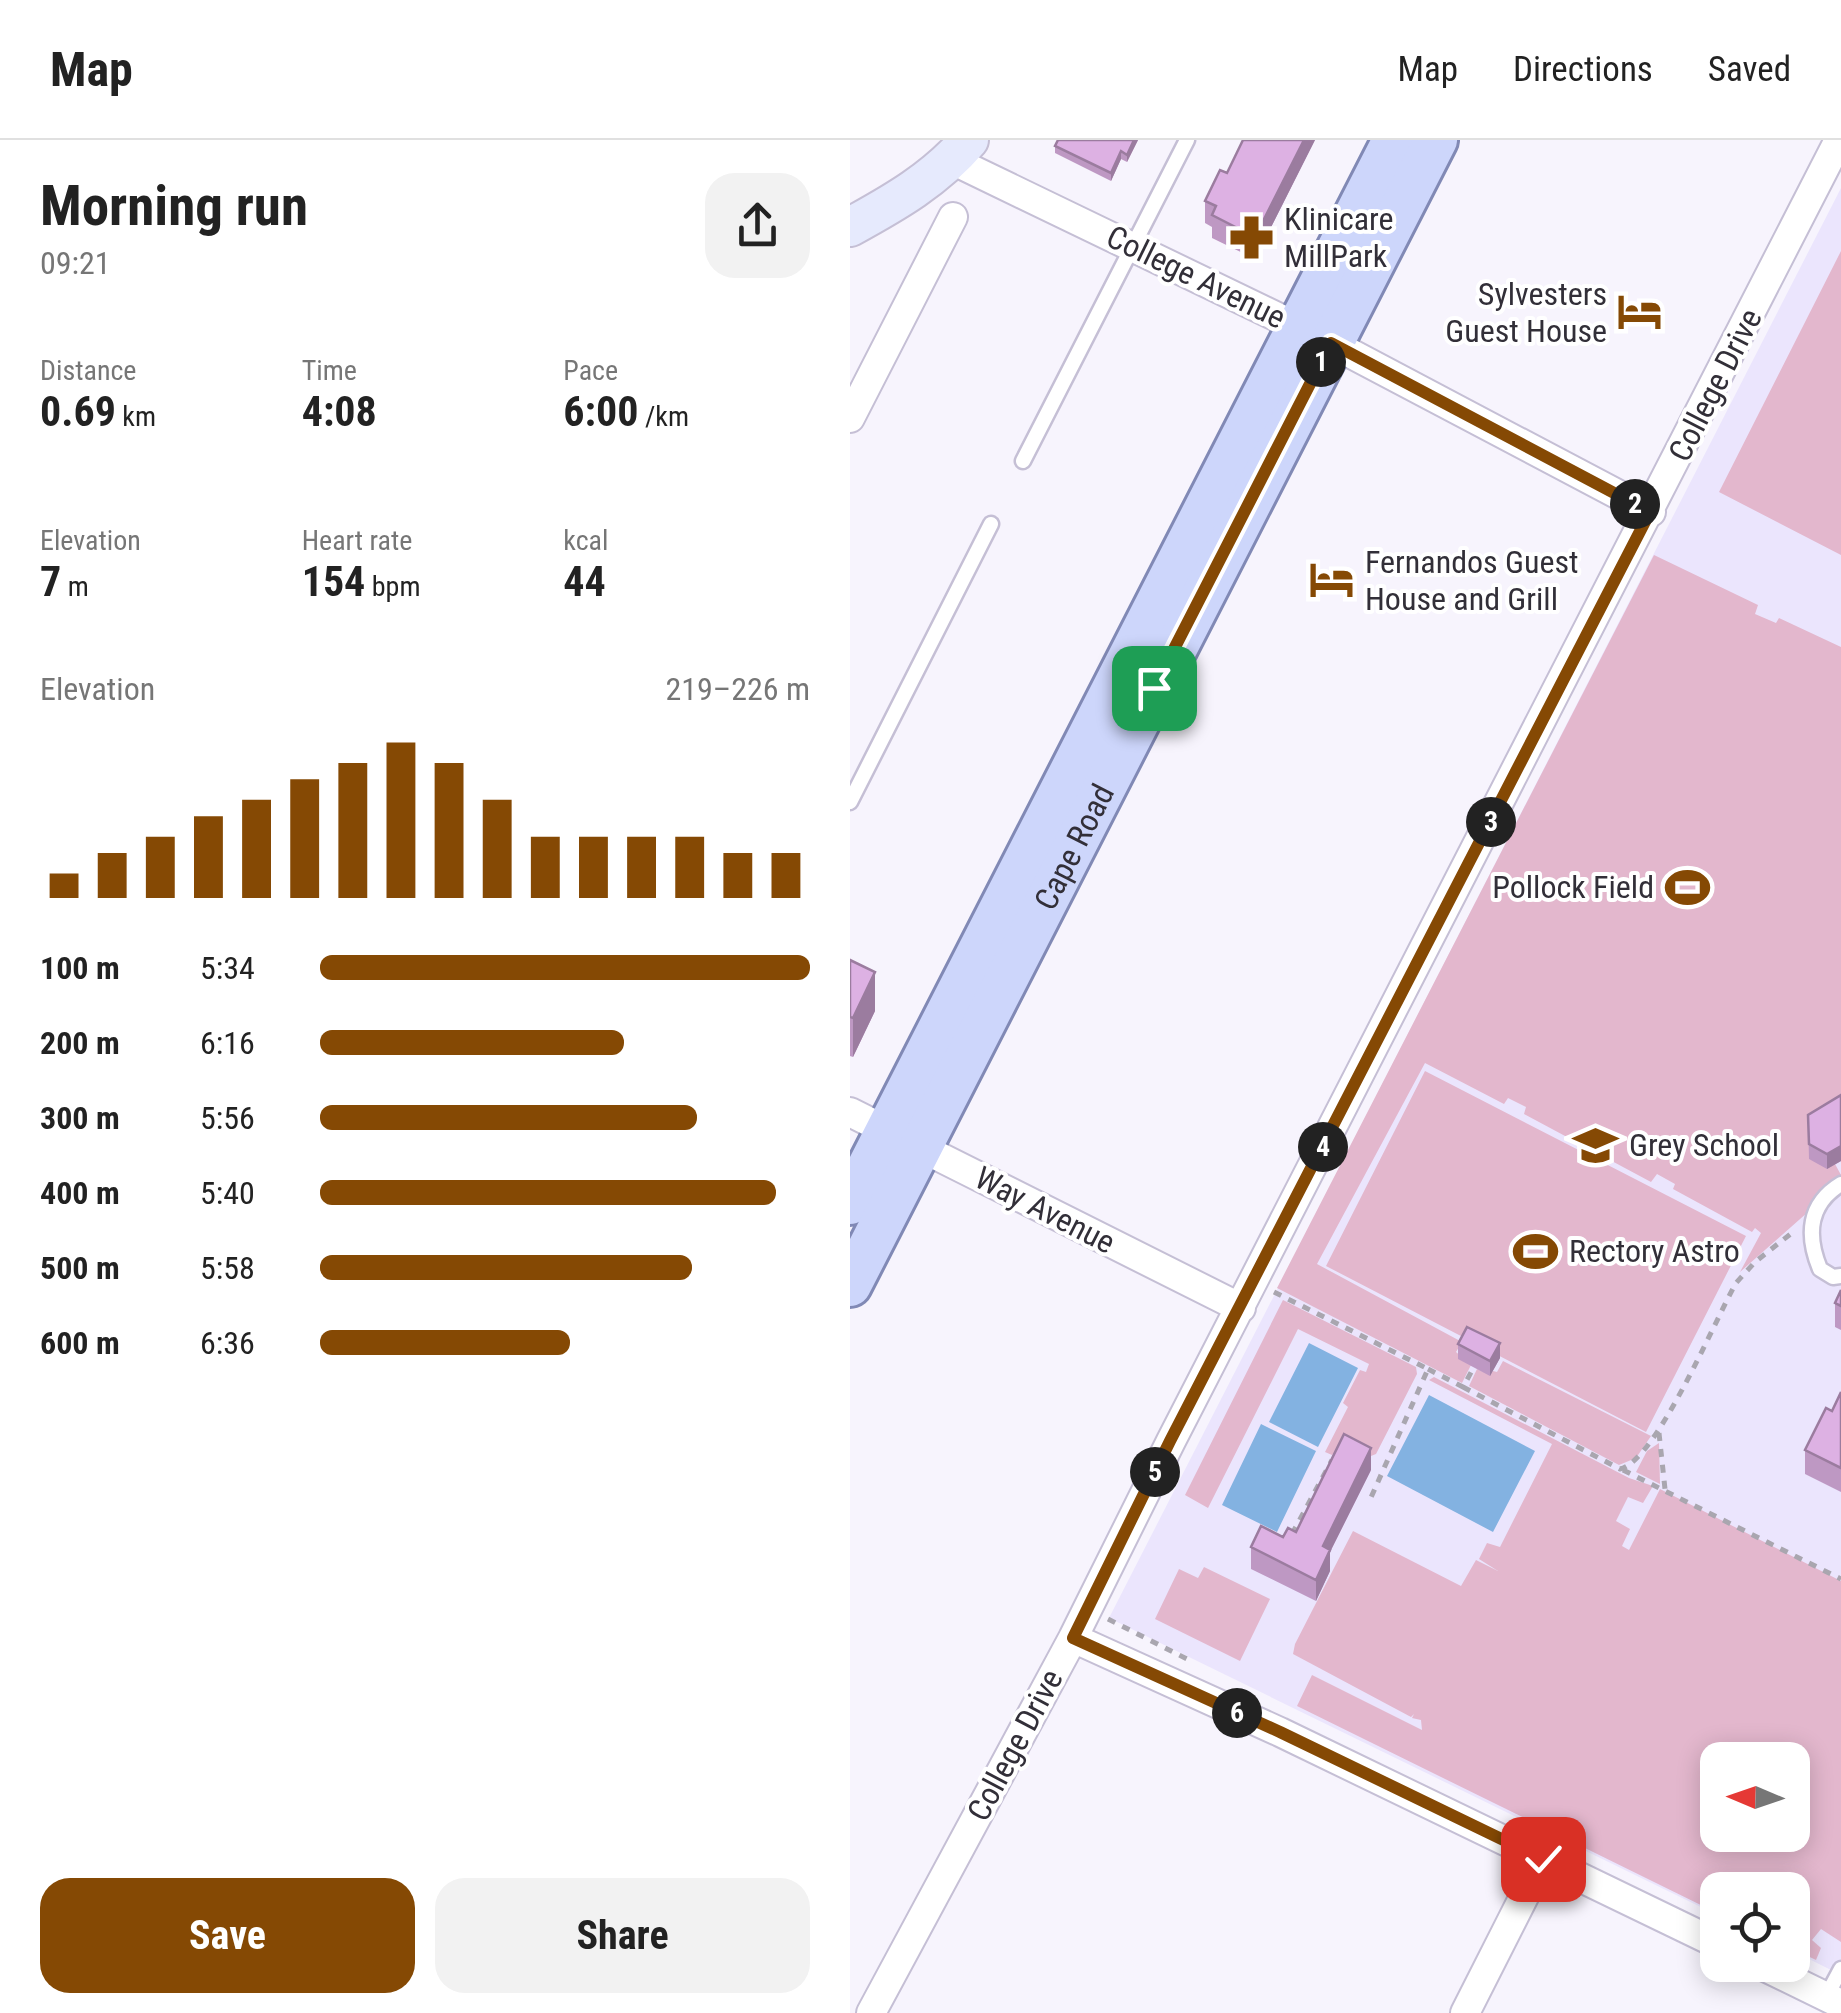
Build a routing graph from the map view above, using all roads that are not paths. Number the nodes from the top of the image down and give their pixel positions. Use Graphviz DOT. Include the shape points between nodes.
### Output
graph roads {
  1 [pos="1188,140"];
  2 [pos="1394,140"];
  3 [pos="1436,140"];
  4 [pos="1839,140"];
  5 [pos="960,150"];
  6 [pos="952,217"];
  7 [pos="850,227"];
  8 [pos="1132,246"];
  9 [pos="1315,335"];
  10 [pos="850,418"];
  11 [pos="1023,461"];
  12 [pos="1650,512"];
  13 [pos="991,524"];
  14 [pos="850,802"];
  15 [pos="885,1130"];
  16 [pos="1841,1184"];
  17 [pos="850,1203"];
  18 [pos="1841,1276"];
  19 [pos="850,1286"];
  20 [pos="1240,1308"];
  21 [pos="1073,1638"];
  22 [pos="1543,1859"];
  23 [pos="1700,1935"];
  24 [pos="1841,1969"];
  25 [pos="1796,1982"];
  26 [pos="1834,2000"];
  27 [pos="871,2013"];
  28 [pos="1465,2013"];
  1 -- 8 [label="lane"];
  2 -- 9 [label="main road, Cape Road"];
  3 -- 9 [label="main road, Cape Road"];
  4 -- 12 [label="street, College Drive"];
  5 -- 7 [label="street" via="915,188"];
  5 -- 8 [label="street, College Avenue"];
  6 -- 10 [label="street"];
  8 -- 9 [label="street, College Avenue"];
  8 -- 11 [label="lane"];
  9 -- 12 [label="street, College Avenue"];
  9 -- 15 [label="main road, Cape Road"];
  12 -- 20 [label="street, College Drive"];
  13 -- 14 [label="lane"];
  15 -- 17 [label="main road, Cape Road"];
  15 -- 19 [label="main road, Cape Road"];
  15 -- 20 [label="street, Way Avenue"];
  16 -- 18 [label="lane" via="1822,1198 1812,1246 1820,1270"];
  20 -- 21 [label="street, College Drive"];
  21 -- 22 [label="street"];
  21 -- 27 [label="street, College Drive"];
  22 -- 23 [label="street"];
  22 -- 28 [label="street"];
  24 -- 26 [label="lane"];
  25 -- 26 [label="street"];
}
